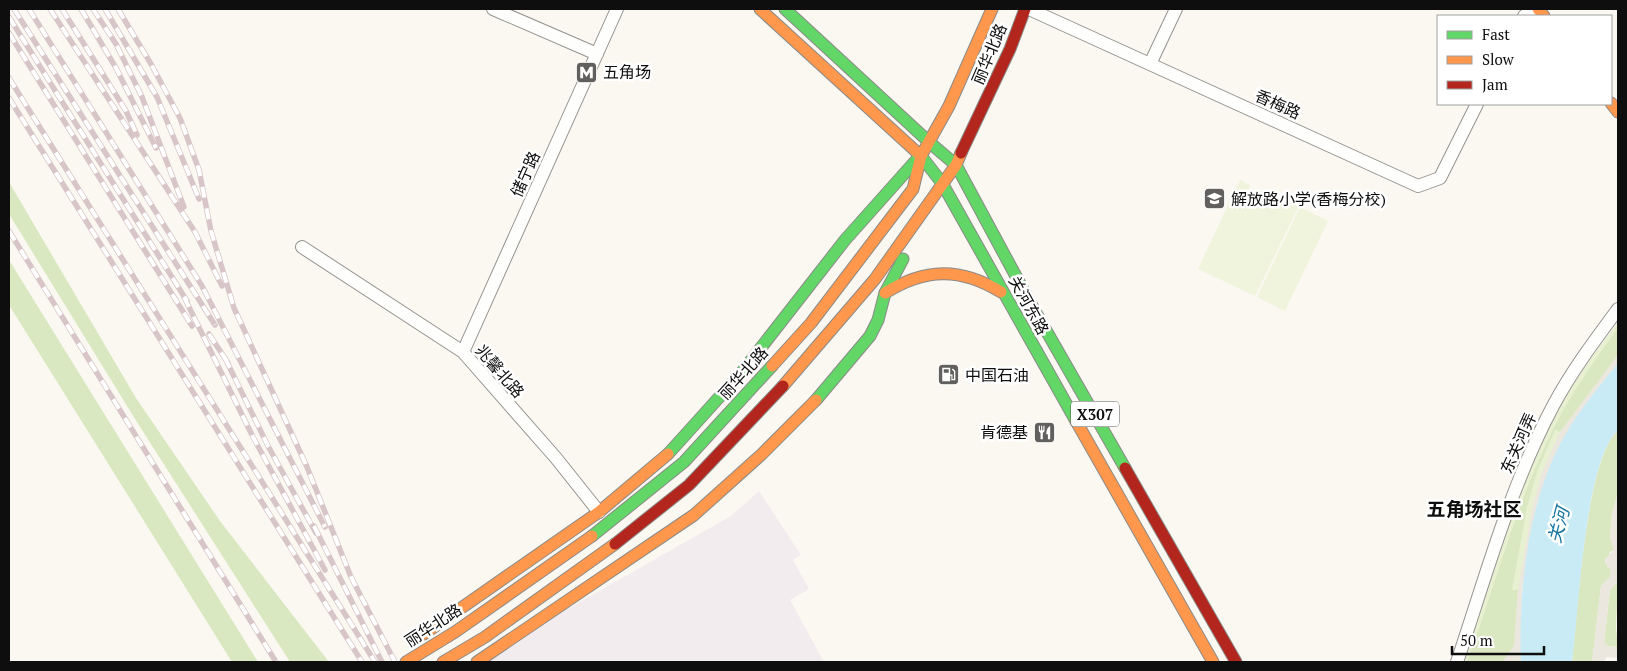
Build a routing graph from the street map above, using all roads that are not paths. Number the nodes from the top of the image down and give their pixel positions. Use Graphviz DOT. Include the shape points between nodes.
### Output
graph roads {
  1 [pos="493,9"];
  2 [pos="616,9"];
  3 [pos="760,9"];
  4 [pos="785,9"];
  5 [pos="992,9"];
  6 [pos="1027,9"];
  7 [pos="1176,9"];
  8 [pos="596,54"];
  9 [pos="1150,64"];
  10 [pos="1476,105"];
  11 [pos="929,142"];
  12 [pos="921,156"];
  13 [pos="956,166"];
  14 [pos="942,183"];
  15 [pos="302,247"];
  16 [pos="885,293"];
  17 [pos="1004,294"];
  18 [pos="1618,309"];
  19 [pos="827,336"];
  20 [pos="463,352"];
  21 [pos="599,512"];
  22 [pos="424,634"];
  23 [pos="406,662"];
  24 [pos="443,662"];
  25 [pos="477,662"];
  26 [pos="1213,662"];
  27 [pos="1236,662"];
  28 [pos="1457,662"];
  1 -- 8 [label="street"];
  2 -- 8 [label="street, 储宁路"];
  3 -- 12 [label="main road, 关河东路 / X307"];
  4 -- 11 [label="main road, 关河东路 / X307"];
  5 -- 11 [label="main road, 丽华北路" via="949,106"];
  6 -- 9 [label="street, 香梅路"];
  6 -- 13 [label="main road, 丽华北路"];
  7 -- 9 [label="street"];
  8 -- 20 [label="street, 储宁路"];
  9 -- 10 [label="street, 香梅路" via="1418,186 1440,178"];
  11 -- 12 [label="main road, 丽华北路"];
  11 -- 13 [label="main road, 关河东路 / X307"];
  12 -- 14 [label="main road, 关河东路 / X307"];
  12 -- 21 [label="main road" via="845,240 742,372 674,449"];
  12 -- 23 [label="main road, 丽华北路" via="913,189 811,323 684,462 606,526 455,632"];
  13 -- 14 [label="main road, 丽华北路"];
  13 -- 27 [label="main road, 关河东路 / X307"];
  14 -- 16 [label="main road"];
  14 -- 17 [label="main road, 关河东路 / X307"];
  14 -- 19 [label="main road, 丽华北路" via="881,271"];
  15 -- 20 [label="street, 兆馨北路"];
  16 -- 17 [label="main road" via="898,283 932,272 964,274 986,281"];
  16 -- 19 [label="main road"];
  16 -- 25 [label="main road" via="870,336 825,391 762,454 694,515"];
  17 -- 26 [label="main road, 关河东路 / X307"];
  18 -- 28 [label="street, 东关河弄" via="1579,361 1535,442 1512,497"];
  19 -- 24 [label="main road, 丽华北路" via="764,408 689,485 625,537 485,637"];
  20 -- 21 [label="street, 兆馨北路"];
  21 -- 22 [label="main road"];
}
